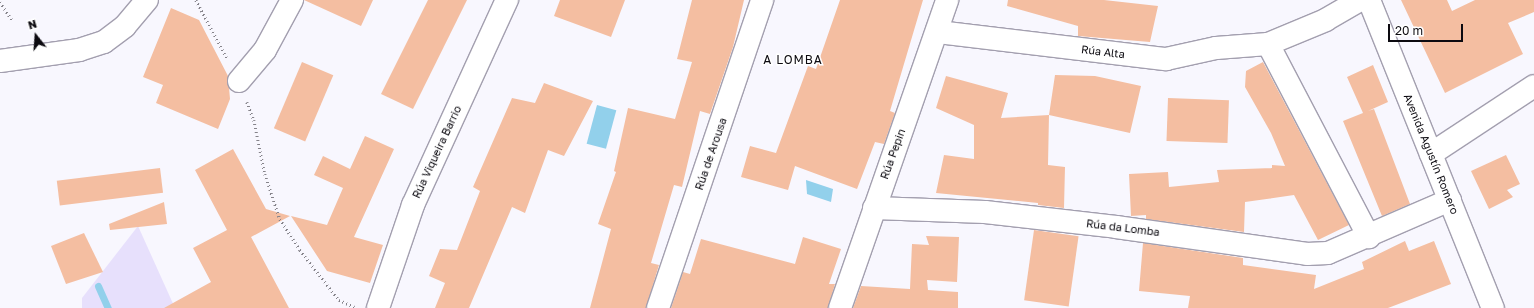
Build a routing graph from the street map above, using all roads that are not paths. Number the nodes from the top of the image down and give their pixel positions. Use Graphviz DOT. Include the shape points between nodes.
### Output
graph roads {
  1 [pos="147,0"];
  2 [pos="292,0"];
  3 [pos="507,0"];
  4 [pos="762,0"];
  5 [pos="947,0"];
  6 [pos="1360,0"];
  7 [pos="1369,0"];
  8 [pos="938,32"];
  9 [pos="1268,44"];
  10 [pos="0,61"];
  11 [pos="239,81"];
  12 [pos="1534,86"];
  13 [pos="1431,154"];
  14 [pos="1450,200"];
  15 [pos="874,208"];
  16 [pos="1369,237"];
  17 [pos="378,308"];
  18 [pos="658,308"];
  19 [pos="840,308"];
  20 [pos="1493,308"];
  1 -- 10 [label="street" via="125,26 104,42 79,50"];
  2 -- 11 [label="street" via="265,50"];
  3 -- 17 [label="street, Rúa Viqueira Barrio" via="413,205"];
  4 -- 18 [label="street, Rúa de Arousa"];
  5 -- 8 [label="street, Rúa Pepin"];
  6 -- 9 [label="street" via="1326,20"];
  7 -- 13 [label="street, Avenida Agustín Romero"];
  8 -- 9 [label="street, Rúa Alta" via="1166,59 1216,48"];
  8 -- 15 [label="street, Rúa Pepin"];
  9 -- 16 [label="street"];
  12 -- 13 [label="street"];
  13 -- 14 [label="street, Avenida Agustín Romero"];
  14 -- 16 [label="street, Rúa da Lomba"];
  14 -- 20 [label="street, Avenida Agustín Romero"];
  15 -- 16 [label="street, Rúa da Lomba" via="993,213 1156,232 1307,254 1328,253"];
  15 -- 19 [label="street, Rúa Pepin"];
}
